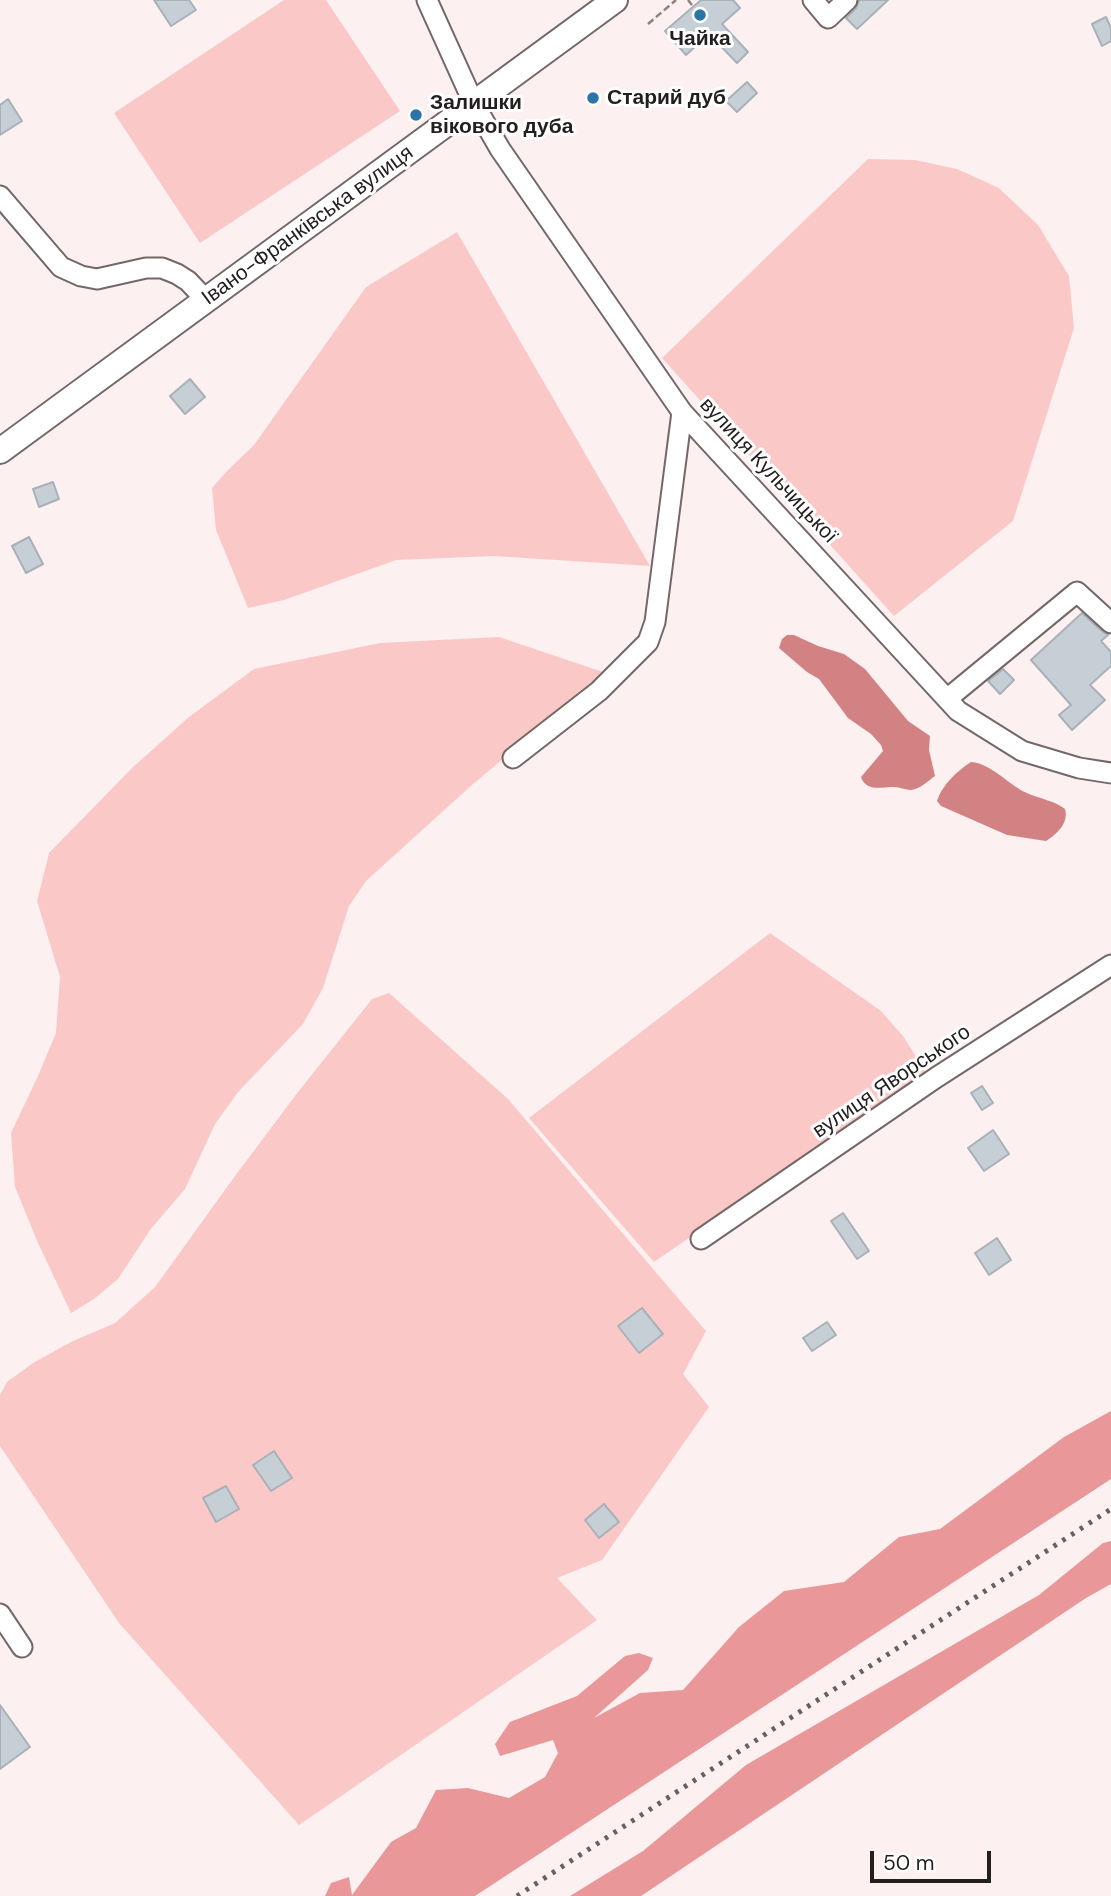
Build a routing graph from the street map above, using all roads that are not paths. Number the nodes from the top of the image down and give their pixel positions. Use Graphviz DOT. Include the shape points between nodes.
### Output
graph roads {
  1 [pos="427,0"];
  2 [pos="615,0"];
  3 [pos="814,0"];
  4 [pos="848,0"];
  5 [pos="474,104"];
  6 [pos="0,196"];
  7 [pos="205,300"];
  8 [pos="682,412"];
  9 [pos="0,451"];
  10 [pos="1111,623"];
  11 [pos="947,699"];
  12 [pos="513,758"];
  13 [pos="1111,773"];
  14 [pos="1111,965"];
  15 [pos="701,1239"];
  16 [pos="0,1614"];
  17 [pos="22,1647"];
  1 -- 5 [label="street, вулиця Кульчицької"];
  2 -- 5 [label="main road, Івано-Франківська вулиця"];
  3 -- 4 [label="street" via="828,18"];
  5 -- 7 [label="main road, Івано-Франківська вулиця"];
  5 -- 8 [label="street, вулиця Кульчицької" via="500,149"];
  6 -- 7 [label="street" via="61,267 97,279 162,268 188,281"];
  7 -- 9 [label="main road, Івано-Франківська вулиця"];
  8 -- 11 [label="street, вулиця Кульчицької"];
  8 -- 12 [label="street" via="655,621 648,642 599,691"];
  10 -- 11 [label="street" via="1077,592"];
  11 -- 13 [label="street, вулиця Кульчицької" via="958,711 1023,751"];
  14 -- 15 [label="street, вулиця Яворського" via="937,1077"];
  16 -- 17 [label="street"];
}
